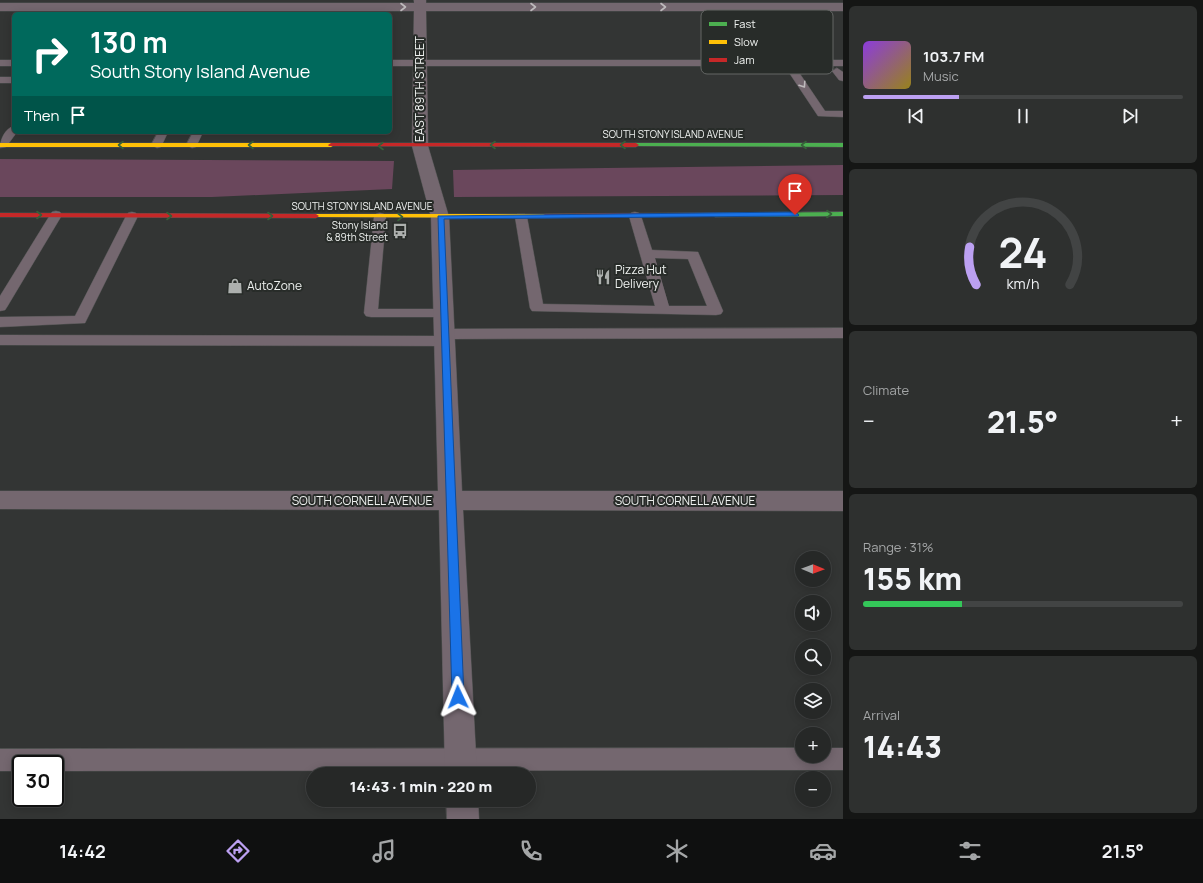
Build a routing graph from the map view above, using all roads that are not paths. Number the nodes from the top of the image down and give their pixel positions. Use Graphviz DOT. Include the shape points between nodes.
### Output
graph roads {
  1 [pos="420,4"];
  2 [pos="0,7"];
  3 [pos="843,7"];
  4 [pos="0,63"];
  5 [pos="12,63"];
  6 [pos="392,63"];
  7 [pos="420,63"];
  8 [pos="701,68"];
  9 [pos="795,74"];
  10 [pos="0,80"];
  11 [pos="12,80"];
  12 [pos="843,114"];
  13 [pos="12,131"];
  14 [pos="162,134"];
  15 [pos="197,134"];
  16 [pos="1,145"];
  17 [pos="157,145"];
  18 [pos="192,145"];
  19 [pos="843,145"];
  20 [pos="420,146"];
  21 [pos="843,214"];
  22 [pos="0,215"];
  23 [pos="56,215"];
  24 [pos="132,216"];
  25 [pos="635,216"];
  26 [pos="380,217"];
  27 [pos="440,217"];
  28 [pos="521,217"];
  29 [pos="647,254"];
  30 [pos="0,307"];
  31 [pos="663,310"];
  32 [pos="0,322"];
  33 [pos="445,330"];
  34 [pos="843,333"];
  35 [pos="0,340"];
  36 [pos="0,500"];
  37 [pos="451,500"];
  38 [pos="843,501"];
  39 [pos="843,759"];
  40 [pos="0,760"];
  41 [pos="461,767"];
  42 [pos="462,807"];
  43 [pos="463,819"];
  2 -- 1 [label="street, one-way"];
  1 -- 3 [label="street, one-way"];
  1 -- 7 [label="street, EAST 89TH STREET"];
  4 -- 5 [label="lane"];
  6 -- 7 [label="lane"];
  7 -- 8 [label="lane"];
  7 -- 20 [label="street, EAST 89TH STREET"];
  9 -- 12 [label="lane, one-way" via="822,114"];
  10 -- 11 [label="lane"];
  13 -- 16 [label="lane"];
  14 -- 17 [label="lane"];
  15 -- 18 [label="lane"];
  17 -- 16 [label="highway, SOUTH STONY ISLAND AVENUE, one-way"];
  17 -- 18 [label="highway, SOUTH STONY ISLAND AVENUE"];
  20 -- 18 [label="highway, SOUTH STONY ISLAND AVENUE, one-way"];
  19 -- 20 [label="highway, SOUTH STONY ISLAND AVENUE, one-way"];
  20 -- 27 [label="street, EAST 89TH STREET"];
  25 -- 21 [label="highway, SOUTH STONY ISLAND AVENUE, one-way"];
  22 -- 23 [label="highway, SOUTH STONY ISLAND AVENUE, one-way"];
  23 -- 24 [label="highway, SOUTH STONY ISLAND AVENUE"];
  23 -- 30 [label="lane"];
  24 -- 26 [label="highway, SOUTH STONY ISLAND AVENUE, one-way"];
  24 -- 32 [label="lane" via="80,320"];
  25 -- 28 [label="highway, SOUTH STONY ISLAND AVENUE"];
  25 -- 29 [label="lane"];
  26 -- 27 [label="highway, SOUTH STONY ISLAND AVENUE, one-way"];
  26 -- 33 [label="lane" via="371,313"];
  27 -- 28 [label="highway, SOUTH STONY ISLAND AVENUE"];
  27 -- 33 [label="street, EAST 89TH STREET"];
  28 -- 31 [label="lane" via="537,308"];
  29 -- 31 [label="lane"];
  29 -- 31 [label="lane" via="693,255 716,311"];
  33 -- 34 [label="lane"];
  33 -- 35 [label="lane"];
  33 -- 37 [label="street, EAST 89TH STREET"];
  36 -- 37 [label="street, SOUTH CORNELL AVENUE"];
  37 -- 38 [label="street, SOUTH CORNELL AVENUE"];
  37 -- 41 [label="street, EAST 89TH STREET"];
  39 -- 41 [label="lane"];
  40 -- 41 [label="lane"];
  42 -- 43 [label="street"];
}
